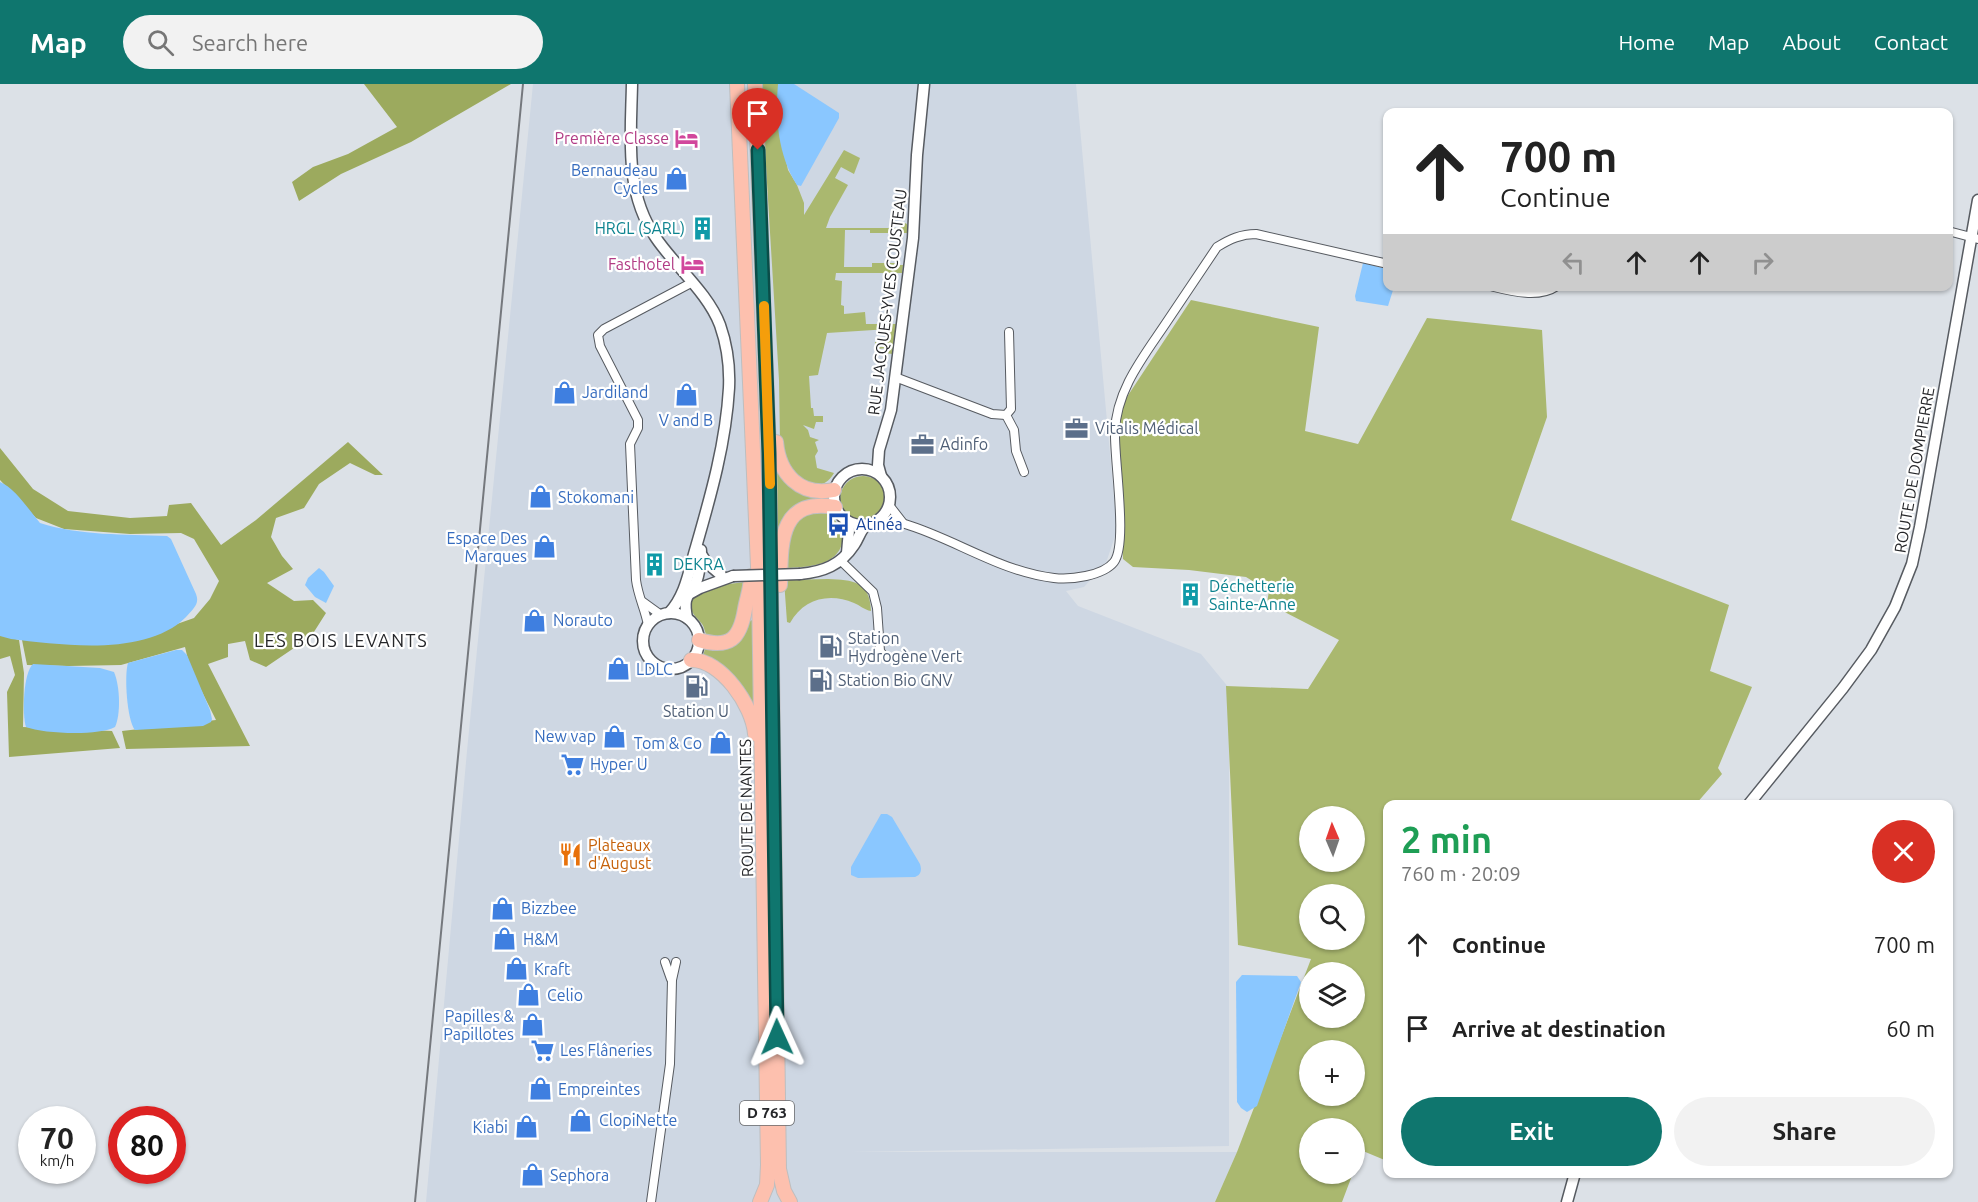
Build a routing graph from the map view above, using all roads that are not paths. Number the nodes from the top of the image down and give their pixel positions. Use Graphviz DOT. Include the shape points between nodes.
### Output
graph roads {
  1 [pos="632,84"];
  2 [pos="737,84"];
  3 [pos="754,84"];
  4 [pos="924,84"];
  5 [pos="1978,200"];
  6 [pos="1953,232"];
  7 [pos="1976,238"];
  8 [pos="1383,263"];
  9 [pos="691,283"];
  10 [pos="1516,291"];
  11 [pos="1544,291"];
  12 [pos="1009,332"];
  13 [pos="895,377"];
  14 [pos="768,395"];
  15 [pos="1006,416"];
  16 [pos="879,450"];
  17 [pos="863,469"];
  18 [pos="1024,472"];
  19 [pos="881,476"];
  20 [pos="834,490"];
  21 [pos="889,505"];
  22 [pos="835,507"];
  23 [pos="846,520"];
  24 [pos="878,520"];
  25 [pos="903,523"];
  26 [pos="866,525"];
  27 [pos="702,529"];
  28 [pos="701,554"];
  29 [pos="758,554"];
  30 [pos="844,557"];
  31 [pos="727,576"];
  32 [pos="696,580"];
  33 [pos="685,587"];
  34 [pos="686,601"];
  35 [pos="643,602"];
  36 [pos="665,614"];
  37 [pos="687,618"];
  38 [pos="648,625"];
  39 [pos="699,640"];
  40 [pos="884,657"];
  41 [pos="691,660"];
  42 [pos="774,744"];
  43 [pos="762,784"];
  44 [pos="1752,800"];
  45 [pos="665,962"];
  46 [pos="676,962"];
  47 [pos="672,980"];
  48 [pos="1574,1178"];
  49 [pos="651,1202"];
  50 [pos="760,1202"];
  51 [pos="790,1202"];
  52 [pos="1567,1202"];
  1 -- 9 [label="street" via="634,192 655,237"];
  2 -- 29 [label="highway, ROUTE DE NANTES / D 763"];
  3 -- 14 [label="highway, ROUTE DE NANTES / D 763"];
  4 -- 13 [label="street, RUE JACQUES-YVES COUSTEAU" via="914,238"];
  5 -- 7 [label="street, ROUTE DE DOMPIERRE"];
  6 -- 7 [label="street"];
  7 -- 44 [label="street, ROUTE DE DOMPIERRE" via="1955,320 1916,547 1896,607 1858,669"];
  8 -- 25 [label="street" via="1256,234 1231,238 1217,247 1121,397 1115,433 1120,536 1113,564 1101,571 1070,578 1034,574"];
  9 -- 27 [label="street" via="719,323 729,364 719,461"];
  9 -- 35 [label="street" via="598,335 638,420 630,444 636,580"];
  10 -- 11 [label="street"];
  12 -- 15 [label="street" via="1011,409"];
  13 -- 15 [label="street"];
  13 -- 16 [label="street, RUE JACQUES-YVES COUSTEAU" via="890,415"];
  14 -- 20 [label="highway" via="775,408 778,459 788,475 813,491"];
  14 -- 42 [label="highway, ROUTE DE NANTES / D 763"];
  15 -- 18 [label="street" via="1014,430"];
  16 -- 17 [label="street, RUE JACQUES-YVES COUSTEAU"];
  16 -- 19 [label="street, RUE JACQUES-YVES COUSTEAU"];
  17 -- 19 [label="street"];
  17 -- 20 [label="street" via="845,474"];
  19 -- 21 [label="street" via="889,489"];
  20 -- 22 [label="street"];
  21 -- 24 [label="street"];
  21 -- 25 [label="street"];
  22 -- 23 [label="street"];
  22 -- 42 [label="highway" via="819,504 801,509 781,540 782,718"];
  23 -- 26 [label="street"];
  23 -- 30 [label="street" via="849,530"];
  24 -- 25 [label="street"];
  24 -- 26 [label="street"];
  26 -- 30 [label="street"];
  27 -- 28 [label="street"];
  27 -- 33 [label="street"];
  28 -- 31 [label="street"];
  28 -- 32 [label="street"];
  29 -- 39 [label="highway" via="752,565 751,590 739,632 725,644"];
  29 -- 43 [label="highway, ROUTE DE NANTES / D 763"];
  30 -- 31 [label="street, bridge" via="815,573"];
  30 -- 40 [label="street" via="873,592"];
  31 -- 32 [label="street"];
  31 -- 34 [label="street" via="700,588"];
  32 -- 33 [label="street"];
  32 -- 34 [label="street"];
  33 -- 36 [label="street" via="680,602"];
  34 -- 37 [label="street"];
  35 -- 36 [label="street"];
  35 -- 38 [label="street"];
  36 -- 37 [label="street"];
  36 -- 38 [label="street"];
  37 -- 39 [label="street"];
  38 -- 41 [label="street" via="643,640 644,653 650,661 667,669 685,666"];
  39 -- 41 [label="street"];
  41 -- 43 [label="highway" via="707,662 717,669 748,707 754,723 756,764"];
  42 -- 51 [label="highway, ROUTE DE NANTES / D 763" via="779,1169"];
  43 -- 50 [label="highway, ROUTE DE NANTES / D 763" via="768,1171"];
  45 -- 47 [label="street"];
  46 -- 47 [label="street"];
  47 -- 49 [label="street" via="670,1064"];
  48 -- 52 [label="street"];
}
